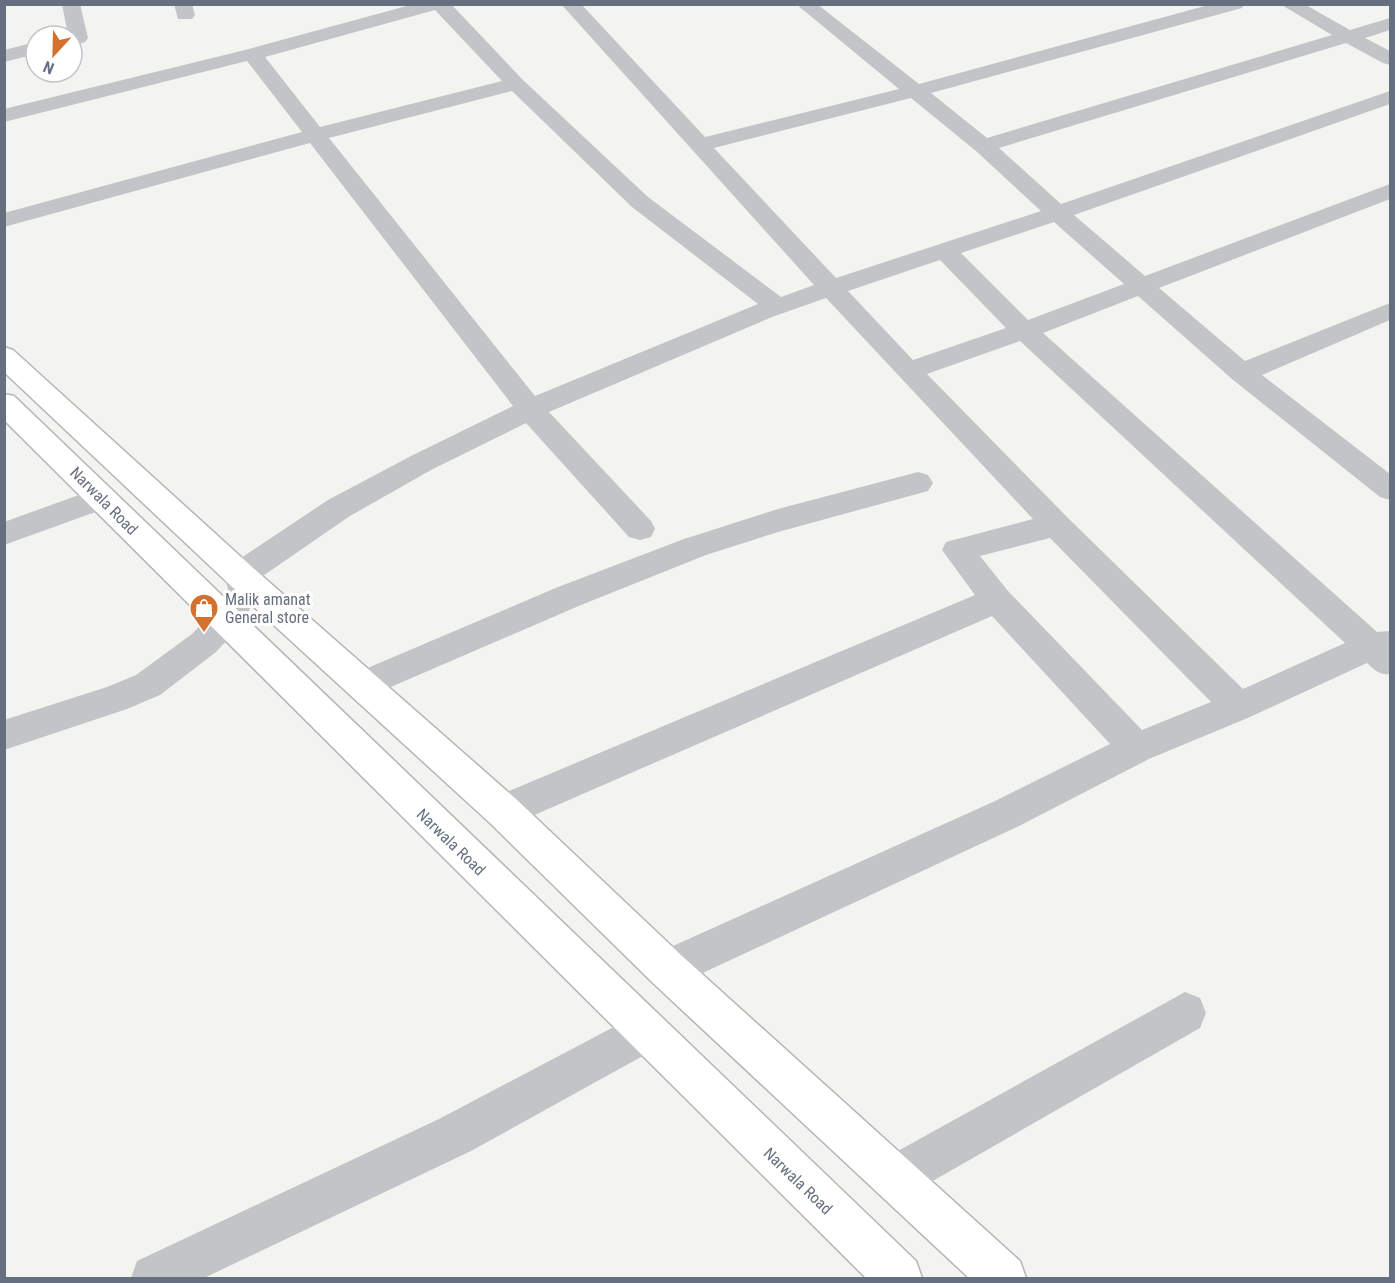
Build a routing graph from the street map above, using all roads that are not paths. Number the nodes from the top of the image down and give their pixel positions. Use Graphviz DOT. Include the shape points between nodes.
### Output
graph roads {
  1 [pos="71,4"];
  2 [pos="438,4"];
  3 [pos="570,4"];
  4 [pos="805,4"];
  5 [pos="1172,4"];
  6 [pos="1235,4"];
  7 [pos="1289,4"];
  8 [pos="1192,17"];
  9 [pos="75,24"];
  10 [pos="1390,24"];
  11 [pos="1350,36"];
  12 [pos="24,51"];
  13 [pos="252,54"];
  14 [pos="4,56"];
  15 [pos="1390,59"];
  16 [pos="516,84"];
  17 [pos="912,91"];
  18 [pos="1390,97"];
  19 [pos="4,116"];
  20 [pos="314,135"];
  21 [pos="700,145"];
  22 [pos="984,146"];
  23 [pos="1390,191"];
  24 [pos="1058,213"];
  25 [pos="4,220"];
  26 [pos="944,250"];
  27 [pos="1142,287"];
  28 [pos="833,289"];
  29 [pos="778,308"];
  30 [pos="1390,310"];
  31 [pos="1024,331"];
  32 [pos="4,356"];
  33 [pos="909,370"];
  34 [pos="1242,373"];
  35 [pos="4,403"];
  36 [pos="530,409"];
  37 [pos="1379,463"];
  38 [pos="918,483"];
  39 [pos="1390,489"];
  40 [pos="101,498"];
  41 [pos="1056,525"];
  42 [pos="640,530"];
  43 [pos="4,534"];
  44 [pos="240,575"];
  45 [pos="997,600"];
  46 [pos="225,621"];
  47 [pos="1384,651"];
  48 [pos="363,685"];
  49 [pos="1238,708"];
  50 [pos="4,735"];
  51 [pos="1136,748"];
  52 [pos="503,811"];
  53 [pos="667,969"];
  54 [pos="1185,1013"];
  55 [pos="644,1032"];
  56 [pos="894,1178"];
  57 [pos="154,1278"];
  58 [pos="899,1278"];
  59 [pos="1003,1278"];
  1 -- 9 [label="street"];
  2 -- 13 [label="street"];
  2 -- 16 [label="street"];
  3 -- 21 [label="street"];
  4 -- 17 [label="street"];
  5 -- 8 [label="street"];
  6 -- 8 [label="street"];
  7 -- 11 [label="street"];
  8 -- 17 [label="street"];
  10 -- 11 [label="street"];
  11 -- 15 [label="street"];
  11 -- 22 [label="street"];
  12 -- 14 [label="street"];
  13 -- 19 [label="street"];
  13 -- 20 [label="street"];
  16 -- 20 [label="street"];
  16 -- 29 [label="street" via="640,202"];
  17 -- 21 [label="street"];
  17 -- 22 [label="street"];
  18 -- 24 [label="street"];
  20 -- 25 [label="street"];
  20 -- 36 [label="street"];
  21 -- 28 [label="street"];
  22 -- 24 [label="street"];
  23 -- 27 [label="street"];
  24 -- 26 [label="street"];
  24 -- 27 [label="street"];
  26 -- 28 [label="street"];
  26 -- 31 [label="street"];
  27 -- 31 [label="street"];
  27 -- 34 [label="street"];
  28 -- 29 [label="street"];
  28 -- 33 [label="street"];
  29 -- 36 [label="street" via="763,310"];
  30 -- 34 [label="street"];
  31 -- 33 [label="street"];
  31 -- 47 [label="street"];
  32 -- 44 [label="main road"];
  33 -- 41 [label="street"];
  34 -- 37 [label="street"];
  35 -- 40 [label="main road, Narwala Road"];
  36 -- 42 [label="street"];
  36 -- 44 [label="street" via="339,508"];
  37 -- 39 [label="street"];
  38 -- 48 [label="street" via="803,512 696,547"];
  40 -- 43 [label="street"];
  40 -- 46 [label="main road, Narwala Road"];
  41 -- 45 [label="street" via="957,550"];
  41 -- 49 [label="street"];
  44 -- 46 [label="street" via="244,589"];
  44 -- 48 [label="main road"];
  45 -- 51 [label="street"];
  45 -- 52 [label="street"];
  46 -- 50 [label="street" via="204,643 148,685"];
  46 -- 55 [label="main road, Narwala Road"];
  47 -- 49 [label="street"];
  48 -- 52 [label="main road"];
  49 -- 51 [label="street"];
  51 -- 53 [label="street" via="1006,814"];
  52 -- 53 [label="main road"];
  53 -- 56 [label="main road"];
  54 -- 56 [label="street"];
  55 -- 57 [label="street" via="455,1135"];
  55 -- 58 [label="main road, Narwala Road"];
  56 -- 59 [label="main road"];
}
